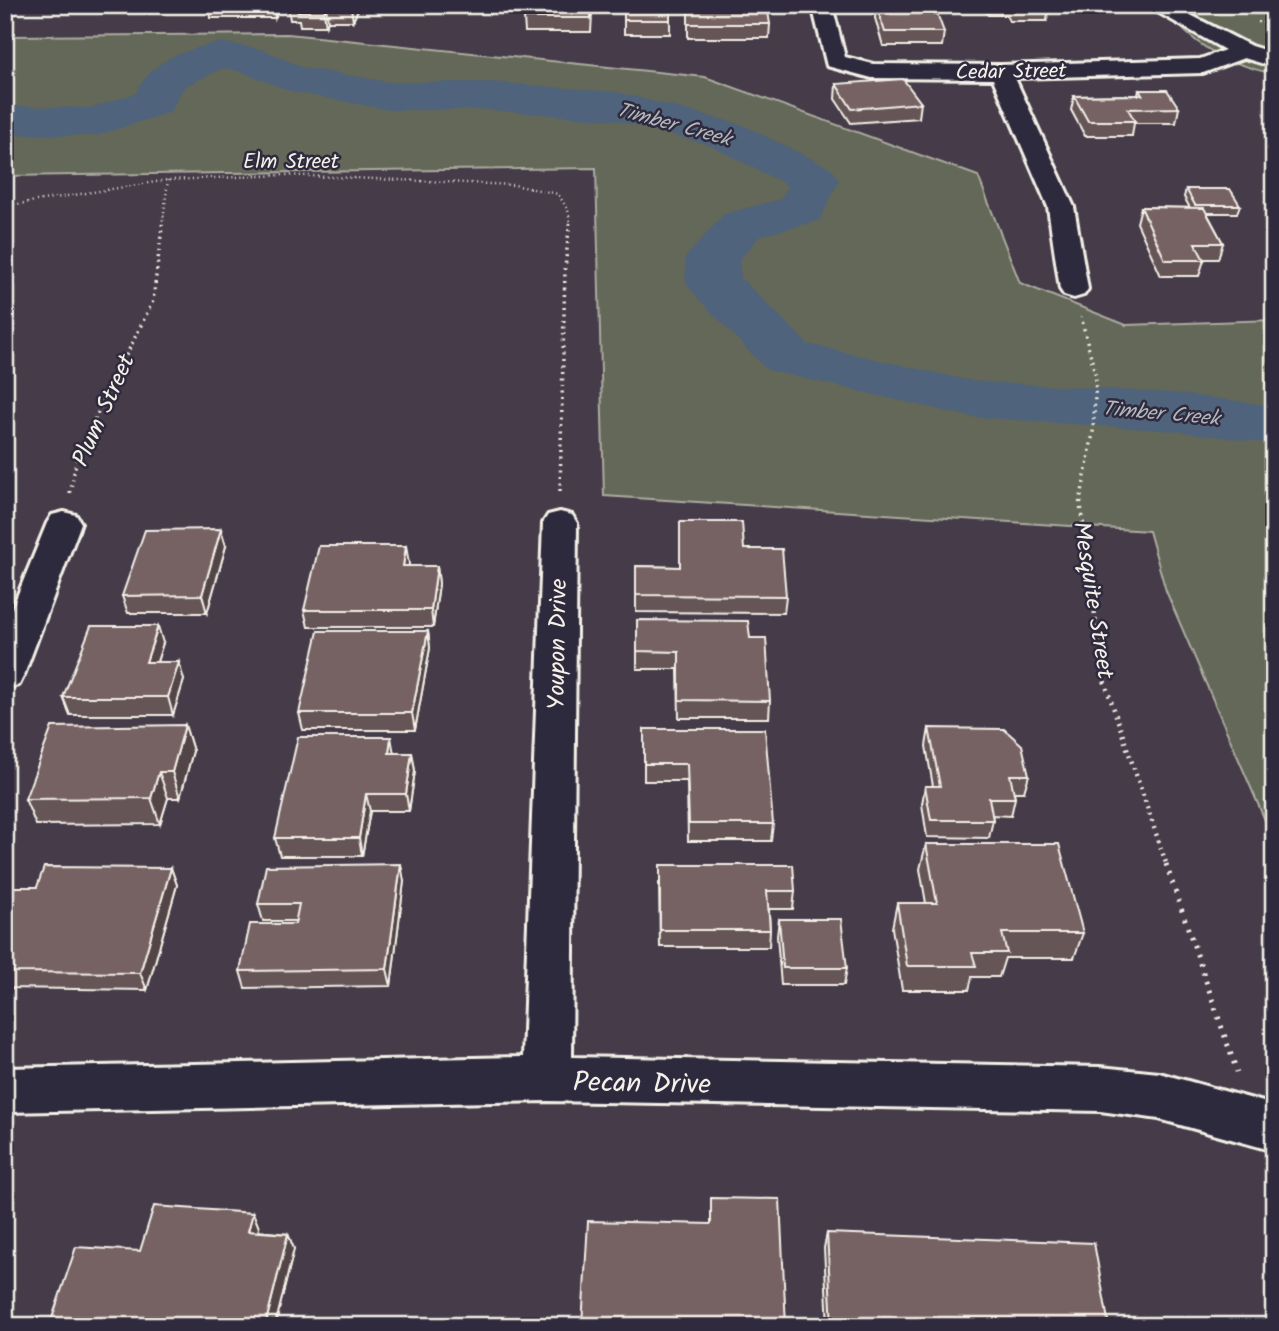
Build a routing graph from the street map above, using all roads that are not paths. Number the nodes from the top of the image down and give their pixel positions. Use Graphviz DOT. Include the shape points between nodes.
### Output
graph roads {
  1 [pos="822,5"];
  2 [pos="1155,5"];
  3 [pos="1243,51"];
  4 [pos="1274,60"];
  5 [pos="1001,72"];
  6 [pos="1074,289"];
  7 [pos="64,523"];
  8 [pos="560,523"];
  9 [pos="5,675"];
  10 [pos="547,1079"];
  11 [pos="5,1090"];
  12 [pos="1264,1126"];
  1 -- 5 [label="street, Cedar Street" via="835,61 872,71"];
  2 -- 3 [label="street"];
  3 -- 4 [label="street"];
  3 -- 5 [label="street, Cedar Street" via="1203,66"];
  5 -- 6 [label="street" via="1061,207"];
  7 -- 9 [label="street"];
  8 -- 10 [label="street, Youpon Drive"];
  10 -- 11 [label="street, Pecan Drive"];
  10 -- 12 [label="street, Pecan Drive" via="1100,1089 1159,1096"];
}
